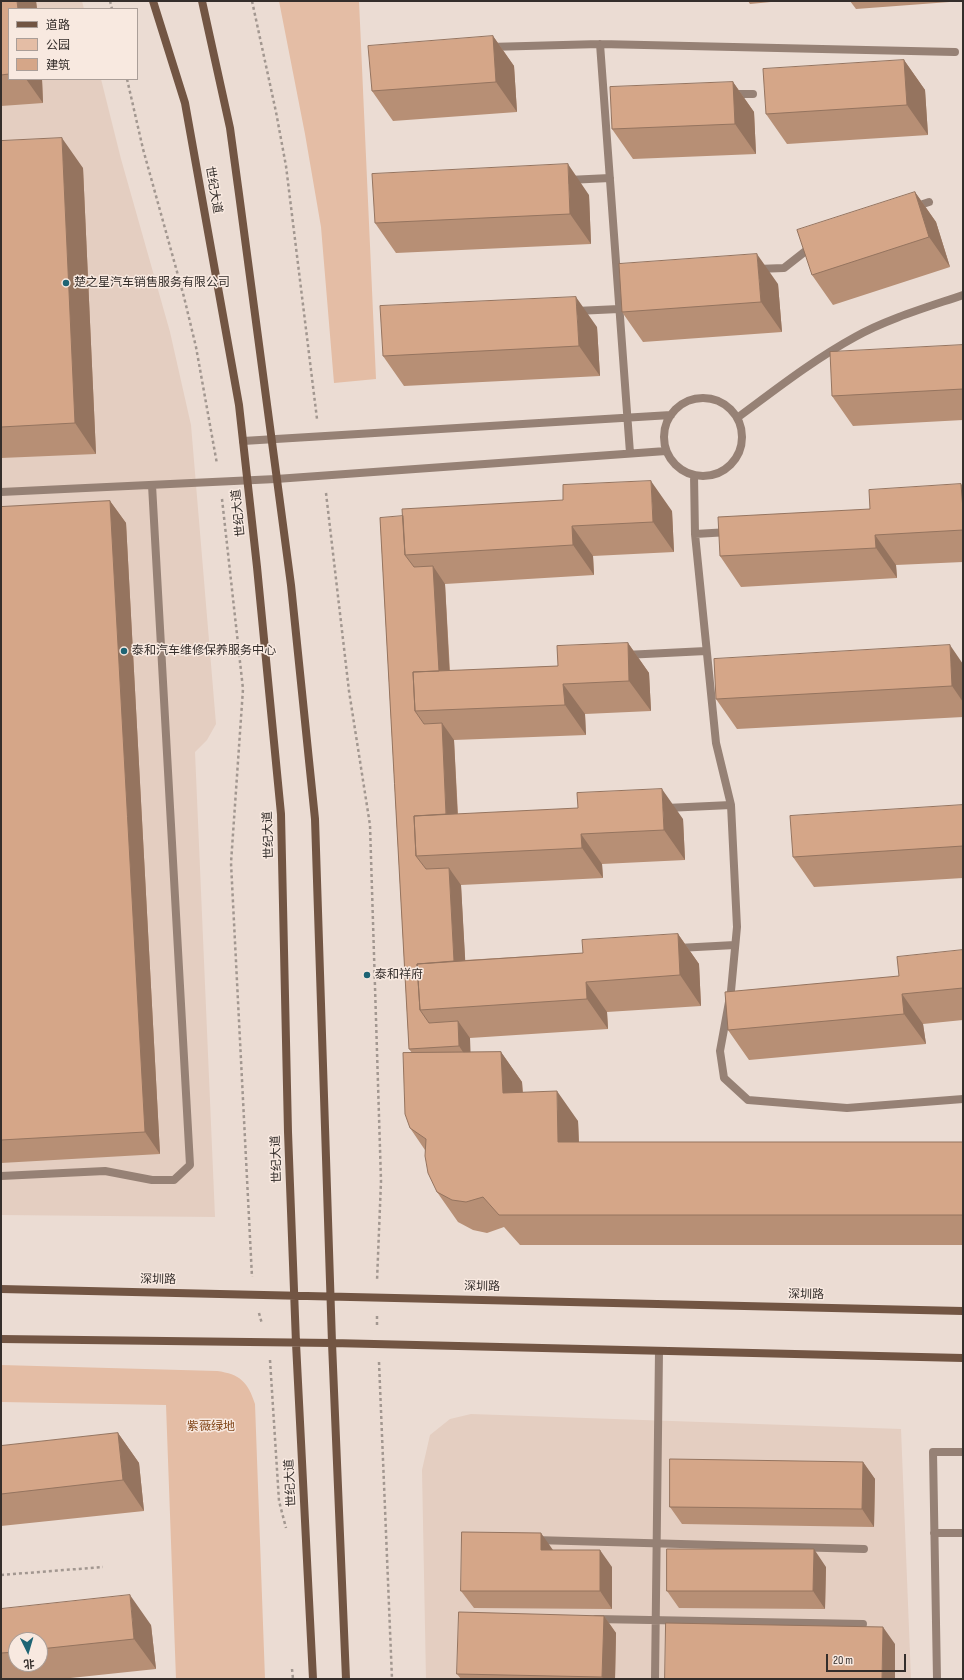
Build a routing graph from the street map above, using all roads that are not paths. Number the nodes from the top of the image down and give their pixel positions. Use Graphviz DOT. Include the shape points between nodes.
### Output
graph roads {
  1 [pos="153,1"];
  2 [pos="202,1"];
  3 [pos="600,44"];
  4 [pos="480,48"];
  5 [pos="955,52"];
  6 [pos="722,94"];
  7 [pos="753,94"];
  8 [pos="610,178"];
  9 [pos="563,180"];
  10 [pos="929,202"];
  11 [pos="907,210"];
  12 [pos="819,244"];
  13 [pos="752,269"];
  14 [pos="963,295"];
  15 [pos="619,310"];
  16 [pos="564,311"];
  17 [pos="670,415"];
  18 [pos="627,418"];
  19 [pos="737,418"];
  20 [pos="271,439"];
  21 [pos="243,441"];
  22 [pos="666,451"];
  23 [pos="630,453"];
  24 [pos="694,475"];
  25 [pos="276,479"];
  26 [pos="248,480"];
  27 [pos="152,485"];
  28 [pos="1,492"];
  29 [pos="741,531"];
  30 [pos="695,534"];
  31 [pos="706,651"];
  32 [pos="619,655"];
  33 [pos="731,805"];
  34 [pos="660,809"];
  35 [pos="735,945"];
  36 [pos="666,948"];
  37 [pos="963,1099"];
  38 [pos="1,1176"];
  39 [pos="1,1289"];
  40 [pos="295,1295"];
  41 [pos="331,1296"];
  42 [pos="963,1311"];
  43 [pos="1,1339"];
  44 [pos="296,1343"];
  45 [pos="332,1343"];
  46 [pos="659,1351"];
  47 [pos="963,1358"];
  48 [pos="963,1452"];
  49 [pos="934,1533"];
  50 [pos="963,1533"];
  51 [pos="526,1539"];
  52 [pos="656,1543"];
  53 [pos="864,1549"];
  54 [pos="585,1619"];
  55 [pos="655,1620"];
  56 [pos="864,1624"];
  57 [pos="312,1679"];
  58 [pos="346,1679"];
  59 [pos="655,1679"];
  60 [pos="937,1679"];
  1 -- 21 [label="street, 世纪大道" via="185,103 224,312"];
  2 -- 20 [label="street, 世纪大道" via="230,128"];
  3 -- 4 [label="lane"];
  3 -- 5 [label="lane"];
  3 -- 8 [label="lane" via="607,96"];
  6 -- 7 [label="lane"];
  8 -- 9 [label="lane"];
  8 -- 15 [label="lane" via="621,276"];
  10 -- 11 [label="lane"];
  12 -- 13 [label="lane" via="784,268"];
  14 -- 19 [label="lane" via="910,313 857,336 817,360"];
  15 -- 16 [label="lane"];
  15 -- 18 [label="lane"];
  17 -- 18 [label="lane"];
  17 -- 19 [label="lane" via="679,406 691,400 704,398 717,401"];
  17 -- 22 [label="lane" via="665,426"];
  18 -- 20 [label="lane"];
  18 -- 23 [label="lane"];
  19 -- 24 [label="lane" via="742,443 738,455 730,466 720,473"];
  20 -- 21 [label="lane"];
  20 -- 25 [label="street, 世纪大道"];
  21 -- 26 [label="street, 世纪大道"];
  22 -- 23 [label="lane"];
  22 -- 24 [label="lane" via="672,462 682,471"];
  23 -- 25 [label="lane"];
  24 -- 30 [label="lane"];
  25 -- 26 [label="lane"];
  25 -- 41 [label="street, 世纪大道" via="291,585 315,819"];
  26 -- 27 [label="lane"];
  26 -- 40 [label="street, 世纪大道" via="281,814 288,1132"];
  27 -- 28 [label="lane"];
  27 -- 38 [label="lane" via="190,1165 174,1180 152,1180 104,1171"];
  29 -- 30 [label="lane"];
  30 -- 31 [label="lane"];
  31 -- 32 [label="lane"];
  31 -- 33 [label="lane" via="713,672 716,743"];
  33 -- 34 [label="lane"];
  33 -- 35 [label="lane" via="737,927"];
  35 -- 36 [label="lane"];
  35 -- 37 [label="lane" via="732,1009 720,1051 724,1078 748,1100 847,1108"];
  39 -- 40 [label="street, 深圳路"];
  40 -- 41 [label="street, 深圳路"];
  40 -- 44 [label="street, 世纪大道"];
  41 -- 42 [label="street, 深圳路"];
  41 -- 45 [label="street, 世纪大道"];
  43 -- 44 [label="street"];
  44 -- 45 [label="street"];
  44 -- 57 [label="street, 世纪大道"];
  45 -- 46 [label="street"];
  45 -- 58 [label="street, 世纪大道"];
  46 -- 47 [label="street"];
  46 -- 52 [label="lane"];
  48 -- 49 [label="lane" via="933,1452"];
  49 -- 50 [label="lane"];
  49 -- 60 [label="lane"];
  51 -- 52 [label="lane"];
  52 -- 53 [label="lane"];
  52 -- 55 [label="lane"];
  54 -- 55 [label="lane"];
  55 -- 56 [label="lane"];
  55 -- 59 [label="lane"];
}
